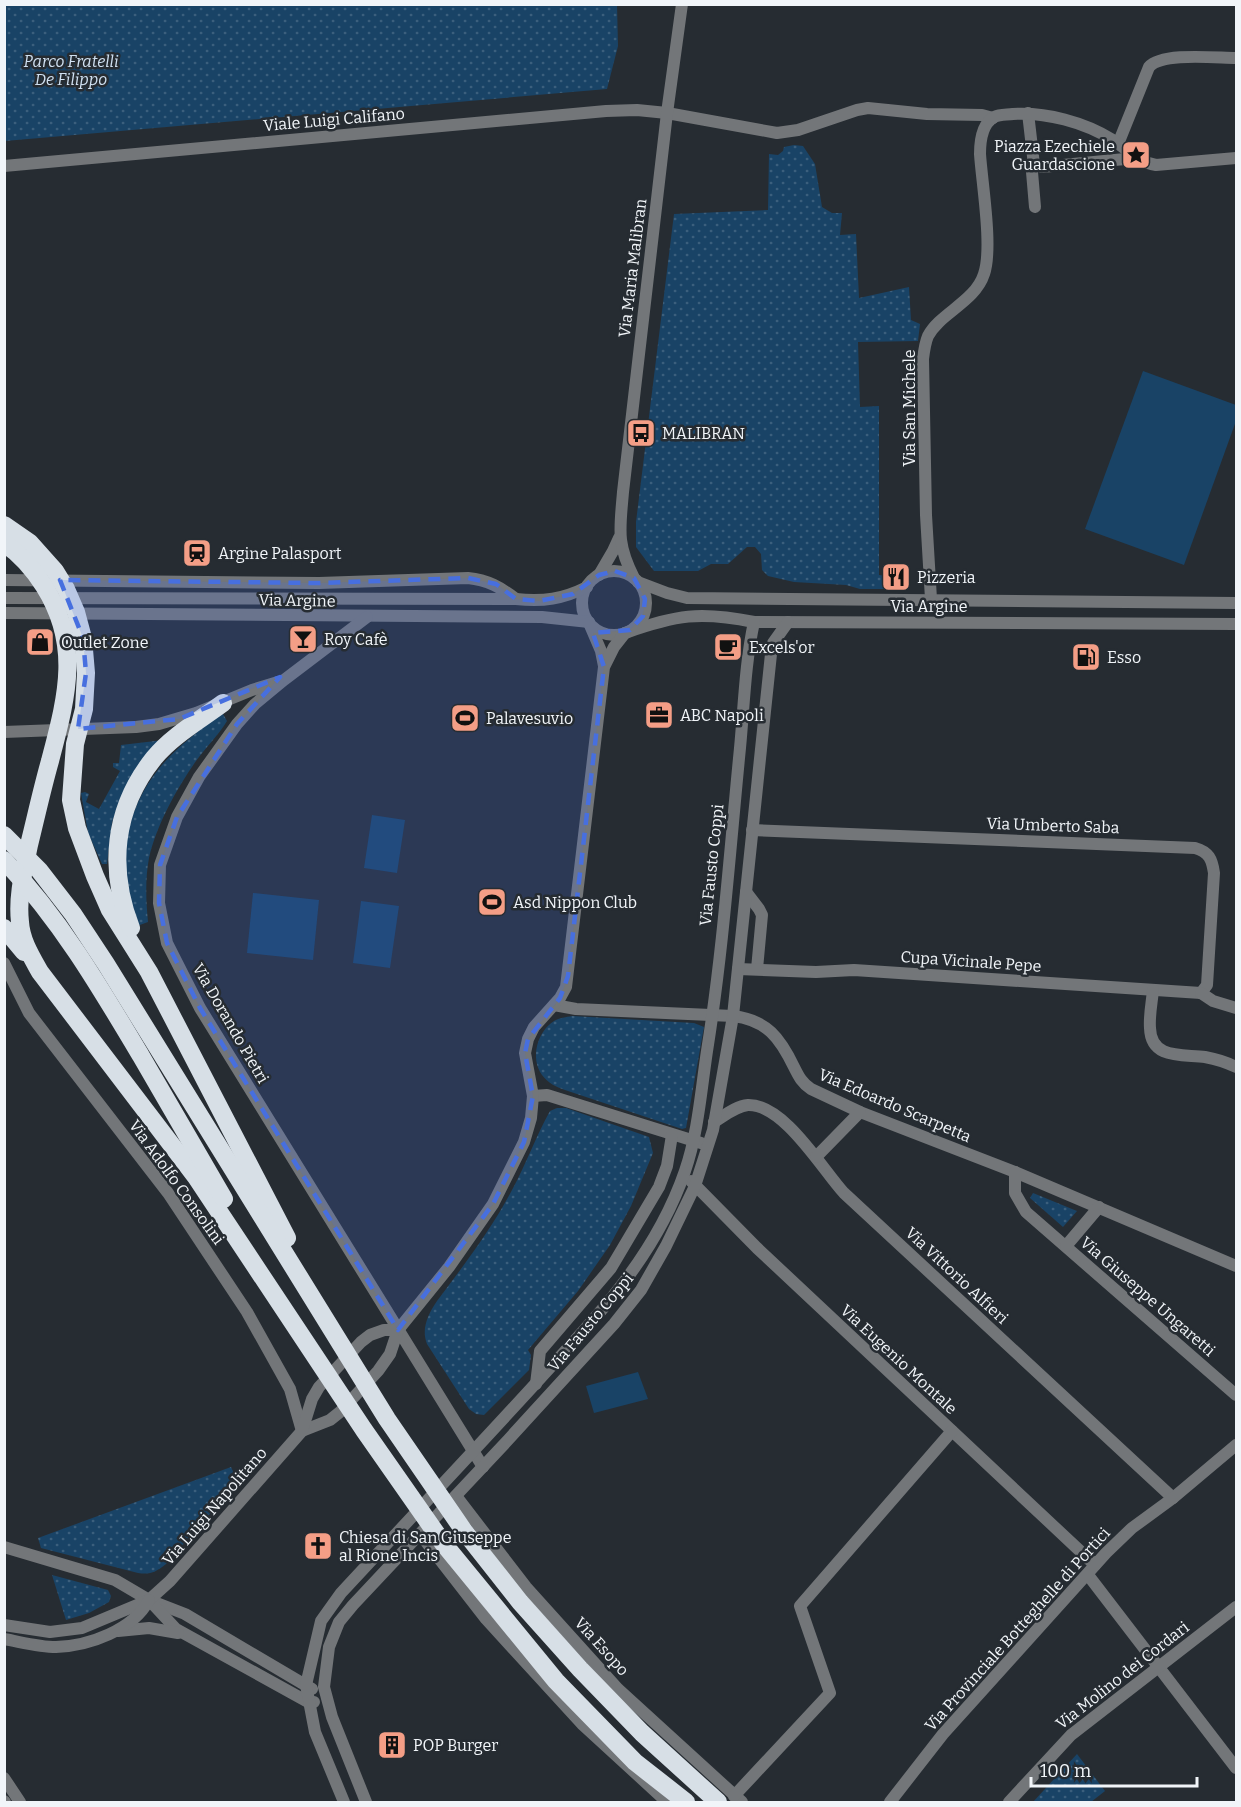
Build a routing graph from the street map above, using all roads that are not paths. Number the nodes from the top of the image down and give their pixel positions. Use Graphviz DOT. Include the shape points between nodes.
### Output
graph roads {
  1 [pos="682,4"];
  2 [pos="1236,58"];
  3 [pos="1028,113"];
  4 [pos="667,114"];
  5 [pos="993,118"];
  6 [pos="1116,142"];
  7 [pos="1133,156"];
  8 [pos="1236,158"];
  9 [pos="4,166"];
  10 [pos="1041,167"];
  11 [pos="1035,207"];
  12 [pos="4,525"];
  13 [pos="620,537"];
  14 [pos="4,543"];
  15 [pos="598,575"];
  16 [pos="4,580"];
  17 [pos="636,580"];
  18 [pos="587,587"];
  19 [pos="4,598"];
  20 [pos="516,599"];
  21 [pos="931,599"];
  22 [pos="1236,603"];
  23 [pos="4,613"];
  24 [pos="367,617"];
  25 [pos="589,622"];
  26 [pos="754,622"];
  27 [pos="788,622"];
  28 [pos="1236,624"];
  29 [pos="625,633"];
  30 [pos="604,667"];
  31 [pos="284,680"];
  32 [pos="223,703"];
  33 [pos="4,732"];
  34 [pos="752,830"];
  35 [pos="4,835"];
  36 [pos="4,860"];
  37 [pos="746,892"];
  38 [pos="4,928"];
  39 [pos="4,963"];
  40 [pos="738,969"];
  41 [pos="757,969"];
  42 [pos="40,972"];
  43 [pos="149,972"];
  44 [pos="1153,990"];
  45 [pos="1201,993"];
  46 [pos="554,1005"];
  47 [pos="1236,1008"];
  48 [pos="713,1016"];
  49 [pos="733,1016"];
  50 [pos="1236,1067"];
  51 [pos="533,1096"];
  52 [pos="860,1112"];
  53 [pos="714,1122"];
  54 [pos="672,1135"];
  55 [pos="694,1141"];
  56 [pos="708,1144"];
  57 [pos="816,1157"];
  58 [pos="1015,1172"];
  59 [pos="685,1173"];
  60 [pos="695,1186"];
  61 [pos="1099,1207"];
  62 [pos="1066,1246"];
  63 [pos="1236,1266"];
  64 [pos="313,1301"];
  65 [pos="398,1330"];
  66 [pos="306,1341"];
  67 [pos="536,1384"];
  68 [pos="1236,1395"];
  69 [pos="302,1431"];
  70 [pos="952,1431"];
  71 [pos="1236,1445"];
  72 [pos="474,1452"];
  73 [pos="483,1467"];
  74 [pos="456,1496"];
  75 [pos="1173,1498"];
  76 [pos="420,1534"];
  77 [pos="4,1547"];
  78 [pos="1091,1570"];
  79 [pos="149,1600"];
  80 [pos="1236,1607"];
  81 [pos="4,1625"];
  82 [pos="115,1631"];
  83 [pos="188,1636"];
  84 [pos="4,1639"];
  85 [pos="1158,1666"];
  86 [pos="306,1684"];
  87 [pos="327,1701"];
  88 [pos="308,1702"];
  89 [pos="1236,1768"];
  90 [pos="4,1778"];
  91 [pos="731,1800"];
  92 [pos="20,1803"];
  93 [pos="344,1803"];
  94 [pos="366,1803"];
  95 [pos="667,1803"];
  96 [pos="686,1803"];
  97 [pos="890,1803"];
  98 [pos="1009,1803"];
  1 -- 4 [label="street, Via Maria Malibran"];
  2 -- 6 [label="street" via="1165,58 1154,62"];
  3 -- 5 [label="street"];
  3 -- 6 [label="street" via="1047,114"];
  3 -- 11 [label="street"];
  4 -- 5 [label="street, Viale Luigi Califano" via="777,133 868,108"];
  4 -- 9 [label="street, Viale Luigi Califano" via="606,111"];
  4 -- 13 [label="street, Via Maria Malibran"];
  5 -- 21 [label="street, Via San Michele" via="981,138 980,154 988,255 984,274 967,299 932,330 923,359"];
  6 -- 7 [label="street"];
  7 -- 8 [label="street" via="1149,164"];
  7 -- 10 [label="street"];
  12 -- 43 [label="highway" via="30,543 55,572 78,620 86,673 71,800 77,828 110,910"];
  13 -- 15 [label="street, Via Maria Malibran"];
  13 -- 17 [label="street, Via Maria Malibran"];
  14 -- 42 [label="highway" via="23,559 48,592 62,625 68,662 65,700 24,870 19,909 24,940"];
  15 -- 17 [label="street" via="615,571"];
  15 -- 18 [label="street"];
  16 -- 20 [label="street, Via Argine" via="319,583 468,578 496,584"];
  17 -- 21 [label="street, Via Argine" via="687,598"];
  17 -- 29 [label="street" via="643,591 645,607 639,623"];
  18 -- 20 [label="street, Via Argine" via="562,598"];
  18 -- 25 [label="street" via="582,605"];
  19 -- 20 [label="street, Via Argine"];
  21 -- 22 [label="street, Via Argine"];
  23 -- 24 [label="street, Via Argine"];
  24 -- 25 [label="street, Via Argine" via="542,617"];
  24 -- 31 [label="street, Via Dorando Pietri"];
  25 -- 29 [label="street" via="608,634"];
  25 -- 30 [label="street, Via Luigi Napolitano"];
  26 -- 27 [label="street, Via Argine"];
  26 -- 29 [label="street, Via Argine" via="726,616 684,616"];
  26 -- 48 [label="street, Via Fausto Coppi" via="747,657"];
  27 -- 28 [label="street, Via Argine"];
  27 -- 34 [label="street, Via Fausto Coppi" via="773,643 771,654"];
  29 -- 30 [label="street, Via Luigi Napolitano"];
  30 -- 46 [label="street, Via Luigi Napolitano" via="568,975 566,987"];
  31 -- 32 [label="street"];
  31 -- 65 [label="street, Via Dorando Pietri" via="237,724 199,777 177,817 160,865 159,903 167,943 200,1008"];
  32 -- 33 [label="street" via="179,719 136,727"];
  32 -- 43 [label="highway" via="155,758 134,789 123,817 117,842 117,876 122,905"];
  34 -- 37 [label="street, Via Fausto Coppi"];
  34 -- 45 [label="street, Via Umberto Saba" via="1201,850 1210,857 1214,873 1207,985"];
  35 -- 64 [label="highway" via="39,870 73,914"];
  36 -- 66 [label="highway" via="26,883 94,976"];
  37 -- 40 [label="street, Via Fausto Coppi"];
  37 -- 41 [label="street" via="762,915"];
  38 -- 42 [label="highway"];
  39 -- 69 [label="street, Via Adolfo Consolini" via="28,1013 168,1193 247,1312 290,1389"];
  40 -- 41 [label="street, Cupa Vicinale Pepe"];
  40 -- 49 [label="street, Via Fausto Coppi"];
  41 -- 44 [label="street, Cupa Vicinale Pepe" via="854,970"];
  42 -- 66 [label="highway" via="196,1177"];
  43 -- 64 [label="highway" via="288,1240"];
  44 -- 45 [label="street, Cupa Vicinale Pepe"];
  44 -- 50 [label="street" via="1150,1028 1157,1046 1171,1055 1213,1059"];
  45 -- 47 [label="street"];
  46 -- 48 [label="street, Via Edoardo Scarpetta"];
  46 -- 51 [label="street, Via Luigi Napolitano" via="528,1039 525,1053"];
  48 -- 49 [label="street, Via Edoardo Scarpetta"];
  48 -- 55 [label="street, Via Fausto Coppi"];
  49 -- 52 [label="street, Via Edoardo Scarpetta" via="758,1023 779,1038 807,1087"];
  49 -- 53 [label="street, Via Fausto Coppi"];
  51 -- 54 [label="street" via="547,1095"];
  51 -- 65 [label="street, Via Luigi Napolitano" via="524,1142 493,1204"];
  52 -- 57 [label="street"];
  52 -- 58 [label="street, Via Edoardo Scarpetta"];
  53 -- 56 [label="street, Via Fausto Coppi"];
  53 -- 57 [label="street, Via Vittorio Alfieri" via="741,1107 757,1107 785,1124"];
  54 -- 55 [label="street"];
  54 -- 67 [label="street, Via Fausto Coppi" via="667,1166 656,1193 611,1268 540,1351"];
  55 -- 56 [label="street"];
  55 -- 59 [label="street, Via Fausto Coppi"];
  56 -- 60 [label="street, Via Fausto Coppi"];
  57 -- 75 [label="street, Via Vittorio Alfieri" via="843,1193"];
  58 -- 61 [label="street, Via Edoardo Scarpetta"];
  58 -- 62 [label="street, Via Giuseppe Ungaretti" via="1015,1193 1021,1206"];
  59 -- 60 [label="street, Via Eugenio Montale"];
  59 -- 67 [label="street, Via Fausto Coppi" via="654,1238 628,1280"];
  60 -- 70 [label="street, Via Eugenio Montale"];
  60 -- 73 [label="street, Via Fausto Coppi" via="641,1290"];
  61 -- 62 [label="street, Via Giuseppe Ungaretti"];
  61 -- 63 [label="street, Via Edoardo Scarpetta"];
  62 -- 68 [label="street, Via Giuseppe Ungaretti"];
  64 -- 91 [label="highway" via="464,1532 520,1602 642,1733"];
  65 -- 69 [label="street, Via Luigi Napolitano" via="390,1354 378,1371 340,1412"];
  65 -- 69 [label="street, Via Luigi Napolitano" via="384,1330 361,1342 319,1387"];
  65 -- 72 [label="street, Via Dorando Pietri"];
  66 -- 96 [label="highway" via="443,1543 548,1672 635,1762"];
  67 -- 72 [label="street, Via Fausto Coppi"];
  69 -- 79 [label="street, Via Luigi Napolitano"];
  70 -- 78 [label="street, Via Eugenio Montale"];
  70 -- 91 [label="street" via="800,1606 830,1693"];
  71 -- 75 [label="street, Via Provinciale Botteghelle di Portici"];
  72 -- 73 [label="street, Via Dorando Pietri"];
  72 -- 86 [label="street, Via Fausto Coppi" via="332,1604 321,1621"];
  73 -- 74 [label="street, Via Fausto Coppi"];
  74 -- 76 [label="street, Via Fausto Coppi"];
  74 -- 91 [label="street, Via Esopo" via="526,1587 618,1689"];
  75 -- 78 [label="street, Via Provinciale Botteghelle di Portici" via="1132,1528"];
  76 -- 87 [label="street, Via Fausto Coppi" via="339,1622 325,1669"];
  76 -- 95 [label="street" via="486,1619 582,1724"];
  77 -- 79 [label="street" via="115,1580"];
  78 -- 85 [label="street, Via Eugenio Montale"];
  78 -- 97 [label="street, Via Provinciale Botteghelle di Portici" via="943,1734"];
  79 -- 81 [label="street" via="66,1631"];
  79 -- 82 [label="street, Via Luigi Napolitano" via="143,1612"];
  79 -- 83 [label="street" via="172,1626"];
  79 -- 86 [label="street" via="185,1614"];
  80 -- 85 [label="street, Via Molino dei Cordari"];
  82 -- 83 [label="street" via="149,1628"];
  82 -- 84 [label="street" via="87,1642 55,1647"];
  83 -- 88 [label="street"];
  85 -- 89 [label="street, Via Eugenio Montale"];
  85 -- 98 [label="street, Via Molino dei Cordari" via="1071,1735"];
  86 -- 87 [label="street"];
  86 -- 88 [label="street, Via Fausto Coppi"];
  87 -- 88 [label="street"];
  87 -- 94 [label="street"];
  88 -- 93 [label="street, Via Fausto Coppi" via="315,1732"];
  90 -- 92 [label="street"];
}
